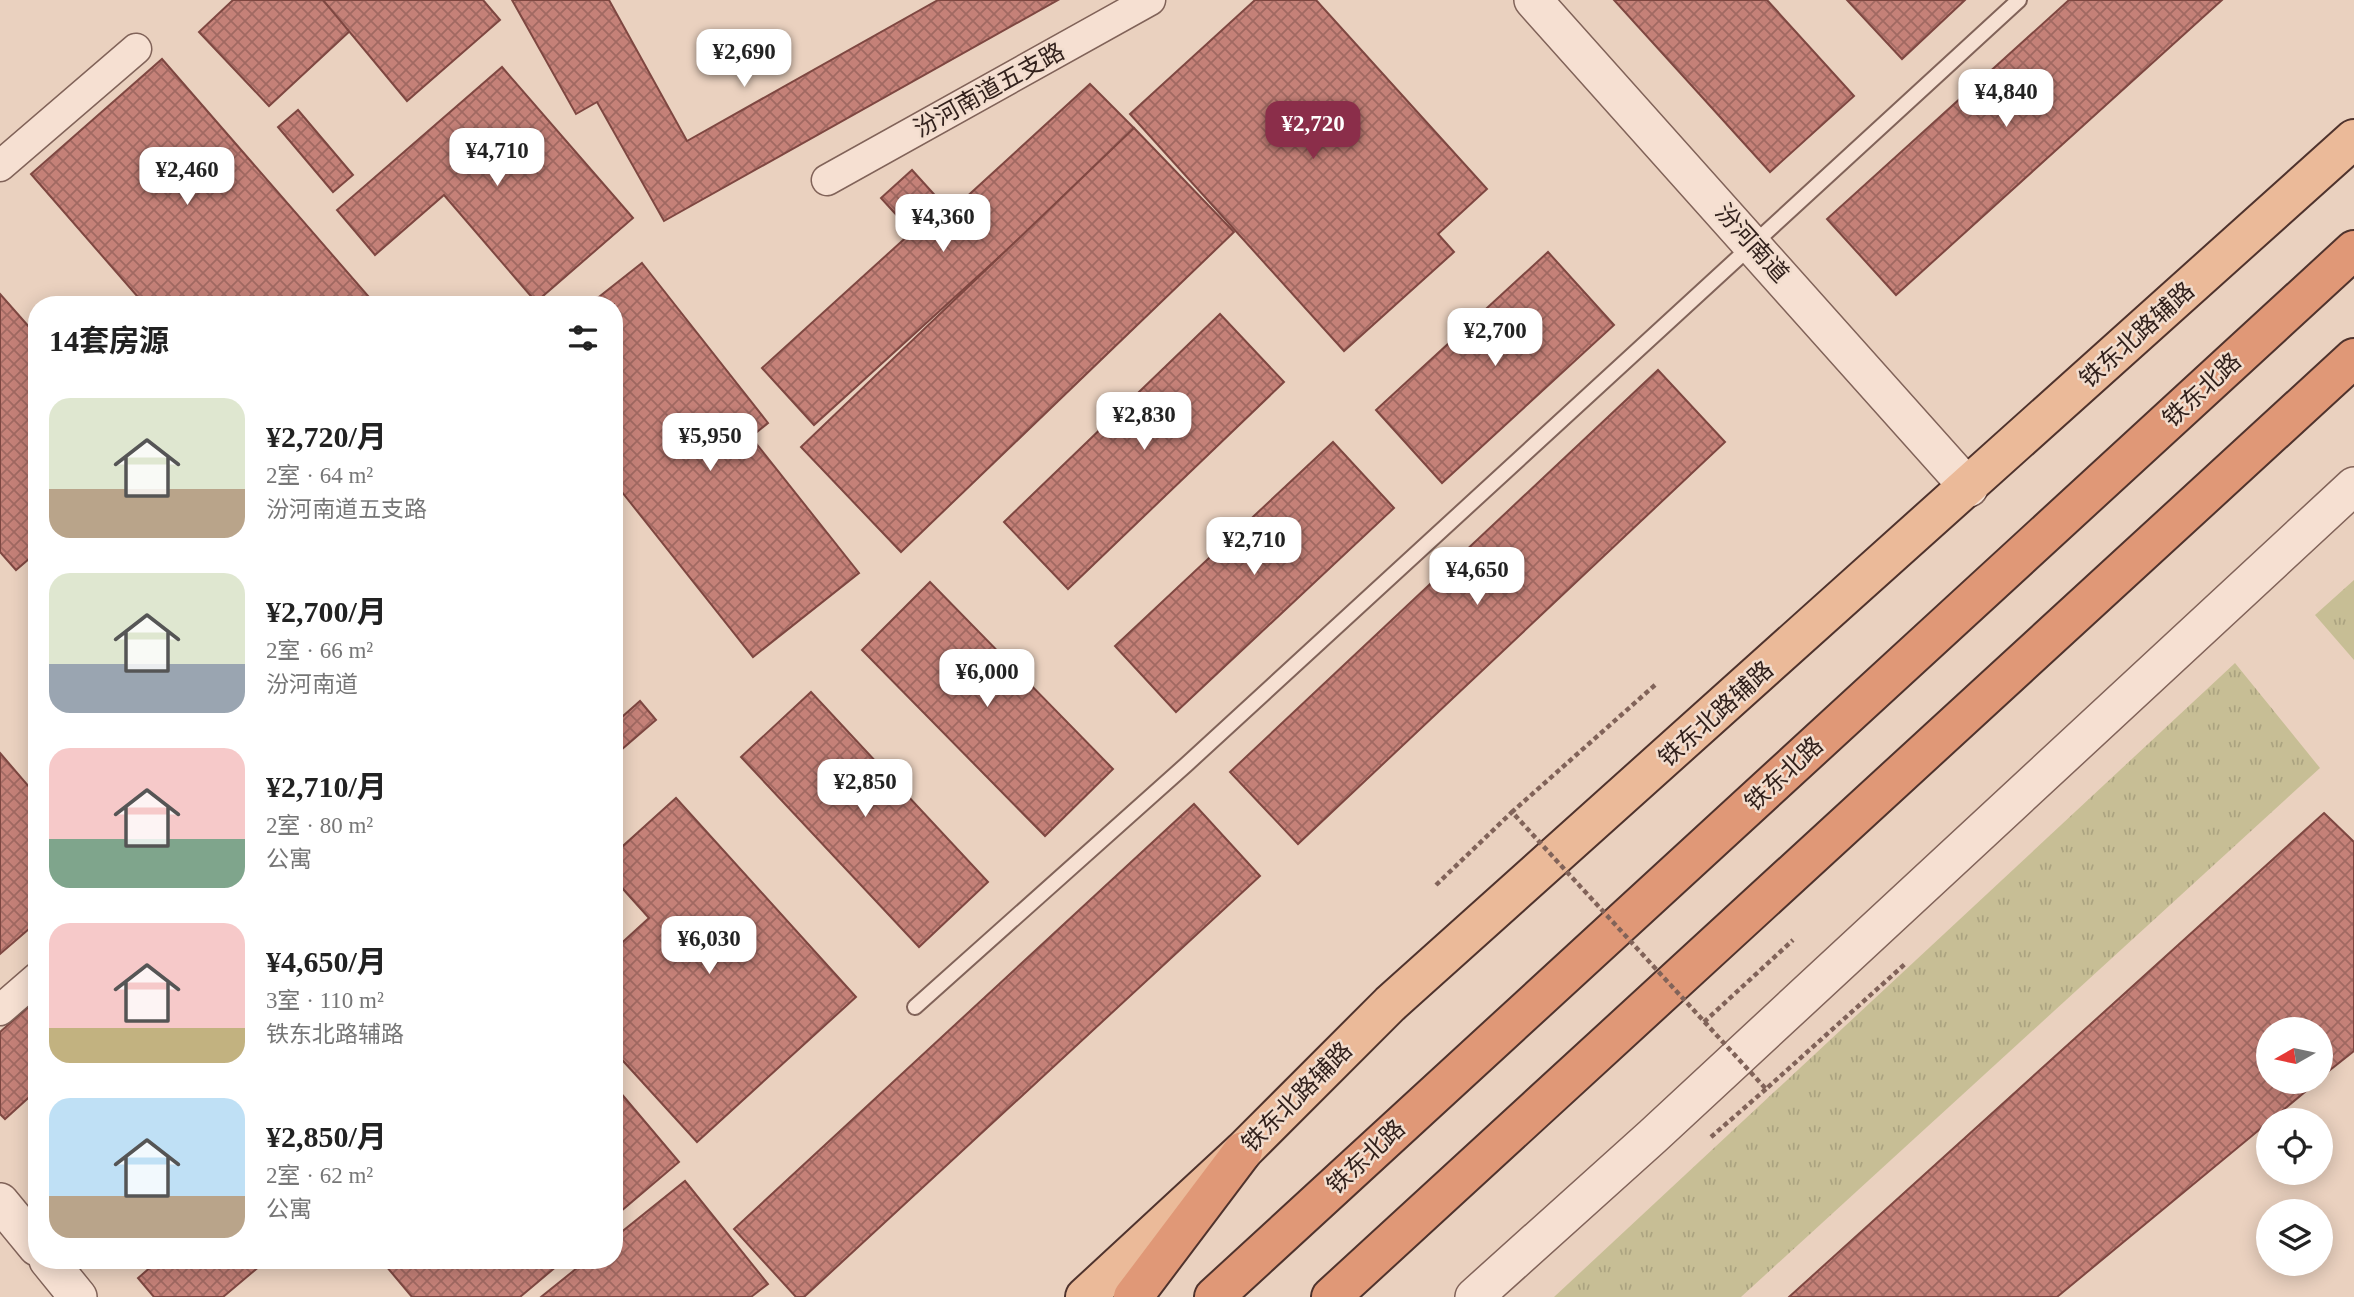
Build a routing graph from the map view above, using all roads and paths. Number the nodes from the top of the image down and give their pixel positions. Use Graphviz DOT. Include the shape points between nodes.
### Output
graph roads {
  1 [pos="1150,0"];
  2 [pos="1533,0"];
  3 [pos="2019,0"];
  4 [pos="136,49"];
  5 [pos="2354,139"];
  6 [pos="0,166"];
  7 [pos="827,180"];
  8 [pos="1752,243"];
  9 [pos="2354,250"];
  10 [pos="2354,358"];
  11 [pos="2354,486"];
  12 [pos="1969,488"];
  13 [pos="1655,685"];
  14 [pos="1512,812"];
  15 [pos="1436,885"];
  16 [pos="1793,940"];
  17 [pos="1906,964"];
  18 [pos="28,986"];
  19 [pos="915,1007"];
  20 [pos="0,1010"];
  21 [pos="1704,1022"];
  22 [pos="1766,1089"];
  23 [pos="1709,1139"];
  24 [pos="1243,1151"];
  25 [pos="0,1202"];
  26 [pos="28,1236"];
  27 [pos="55,1269"];
  28 [pos="78,1297"];
  29 [pos="1085,1297"];
  30 [pos="1133,1297"];
  31 [pos="1214,1297"];
  32 [pos="1331,1297"];
  33 [pos="1474,1297"];
  1 -- 7 [label="street, 汾河南道五支路"];
  2 -- 8 [label="street, 汾河南道"];
  3 -- 8 [label="lane"];
  4 -- 6 [label="street"];
  5 -- 12 [label="main road, 铁东北路辅路"];
  8 -- 12 [label="street, 汾河南道"];
  8 -- 19 [label="lane" via="1187,764"];
  9 -- 31 [label="highway, 铁东北路"];
  10 -- 32 [label="highway"];
  11 -- 33 [label="street"];
  12 -- 24 [label="main road, 铁东北路辅路" via="1390,1004"];
  13 -- 14 [label="path, bridge"];
  14 -- 15 [label="path"];
  14 -- 21 [label="path, bridge"];
  16 -- 21 [label="path"];
  17 -- 22 [label="path, bridge"];
  18 -- 20 [label="street"];
  21 -- 22 [label="path, bridge"];
  22 -- 23 [label="path"];
  24 -- 29 [label="main road, 铁东北路辅路"];
  24 -- 30 [label="highway"];
  25 -- 26 [label="street"];
  27 -- 28 [label="street"];
}
